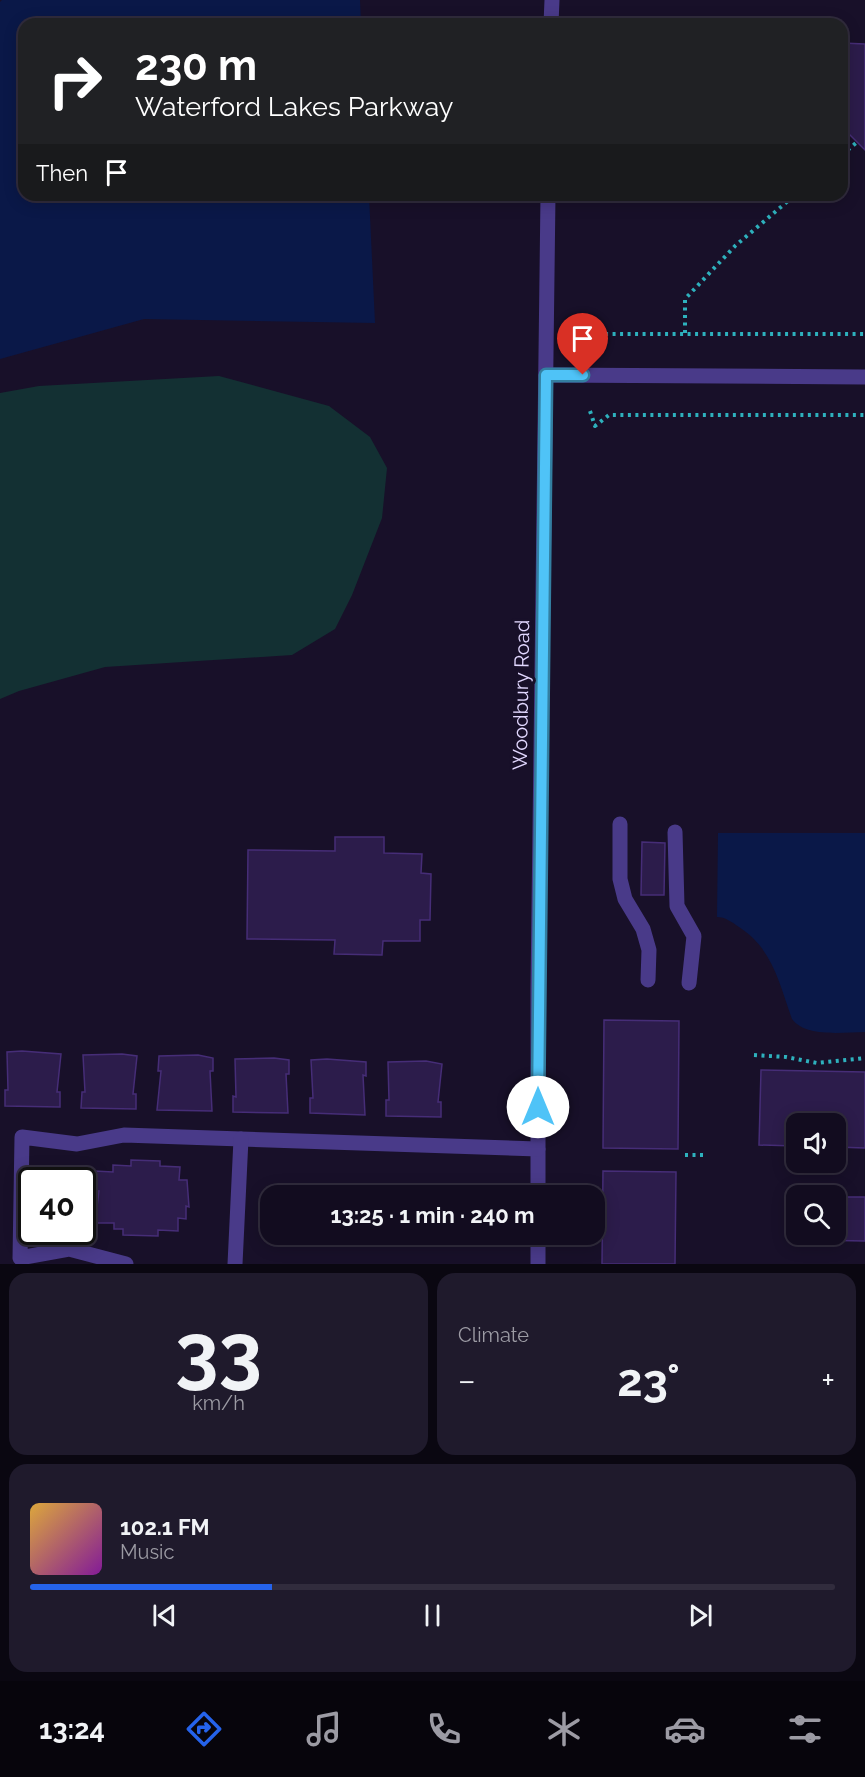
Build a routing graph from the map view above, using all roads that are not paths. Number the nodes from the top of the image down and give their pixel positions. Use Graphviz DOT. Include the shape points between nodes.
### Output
graph roads {
  1 [pos="552,0"];
  2 [pos="551,18"];
  3 [pos="548,201"];
  4 [pos="546,375"];
  5 [pos="865,377"];
  6 [pos="620,824"];
  7 [pos="675,832"];
  8 [pos="648,980"];
  9 [pos="689,983"];
  10 [pos="241,1139"];
  11 [pos="538,1149"];
  12 [pos="538,1185"];
  13 [pos="538,1245"];
  14 [pos="126,1264"];
  15 [pos="235,1264"];
  16 [pos="538,1264"];
  1 -- 2 [label="street"];
  3 -- 4 [label="street, Woodbury Road"];
  4 -- 5 [label="street"];
  4 -- 11 [label="street, Woodbury Road"];
  6 -- 8 [label="street" via="620,879 649,950"];
  7 -- 9 [label="street" via="677,906 694,936"];
  10 -- 11 [label="street"];
  10 -- 14 [label="street" via="124,1135 77,1144 22,1137 20,1258 69,1249"];
  10 -- 15 [label="street"];
  11 -- 12 [label="street, Woodbury Road"];
  13 -- 16 [label="street"];
}
